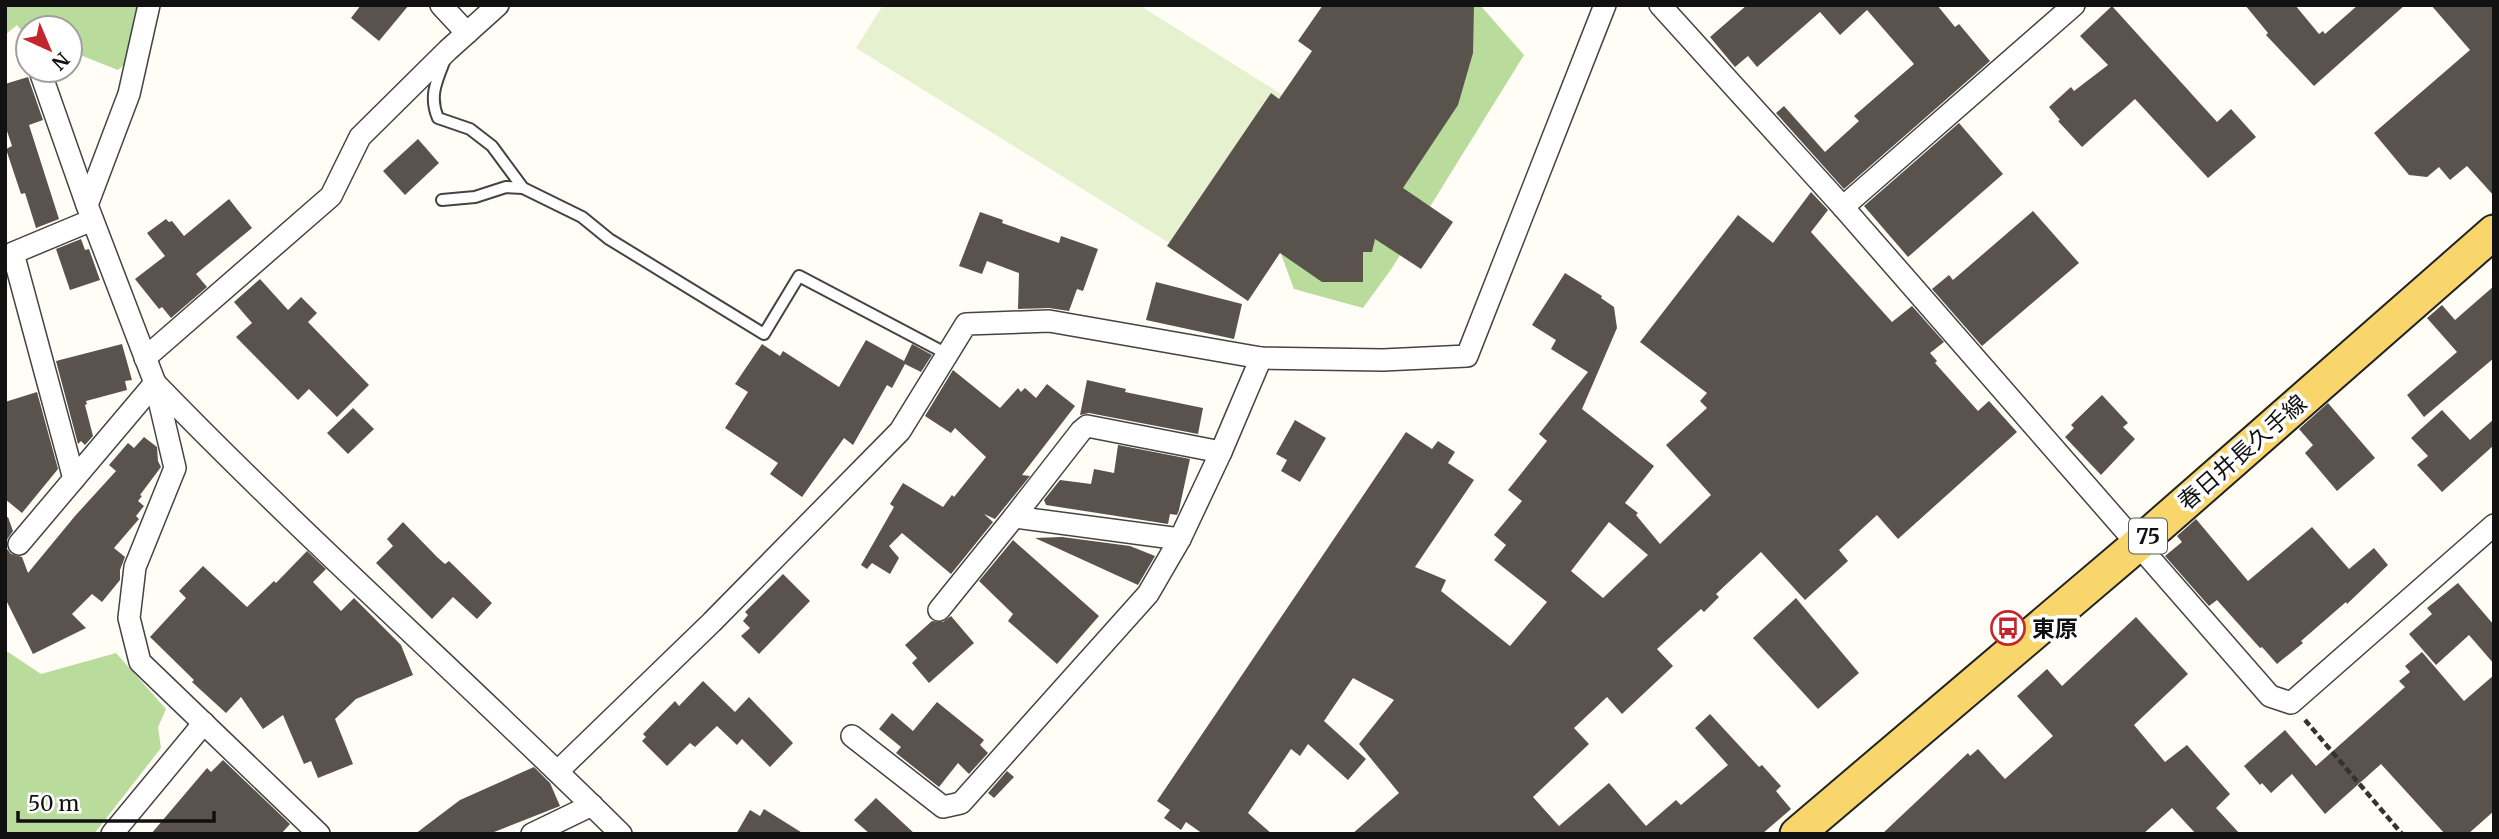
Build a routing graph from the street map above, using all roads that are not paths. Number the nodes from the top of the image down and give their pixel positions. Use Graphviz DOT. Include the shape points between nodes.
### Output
graph roads {
  1 [pos="149,5"];
  2 [pos="442,5"];
  3 [pos="498,5"];
  4 [pos="1605,5"];
  5 [pos="1660,5"];
  6 [pos="2074,5"];
  7 [pos="467,33"];
  8 [pos="448,50"];
  9 [pos="45,84"];
  10 [pos="523,188"];
  11 [pos="442,200"];
  12 [pos="1843,206"];
  13 [pos="90,212"];
  14 [pos="2494,232"];
  15 [pos="947,354"];
  16 [pos="145,358"];
  17 [pos="1261,358"];
  18 [pos="155,383"];
  19 [pos="1221,452"];
  20 [pos="74,479"];
  21 [pos="1014,517"];
  22 [pos="2494,525"];
  23 [pos="1180,539"];
  24 [pos="19,544"];
  25 [pos="2137,545"];
  26 [pos="939,610"];
  27 [pos="204,723"];
  28 [pos="852,736"];
  29 [pos="558,771"];
  30 [pos="592,805"];
  31 [pos="122,830"];
  32 [pos="314,832"];
  33 [pos="532,834"];
  34 [pos="621,834"];
  35 [pos="1797,834"];
  1 -- 13 [label="street" via="129,94"];
  2 -- 7 [label="street"];
  3 -- 7 [label="street"];
  4 -- 17 [label="street" via="1467,356"];
  5 -- 12 [label="street"];
  6 -- 12 [label="street"];
  7 -- 8 [label="street"];
  8 -- 10 [label="lane" via="434,87 438,118 470,129 492,146"];
  8 -- 16 [label="street" via="360,137 331,196"];
  9 -- 13 [label="street"];
  10 -- 11 [label="lane"];
  10 -- 15 [label="lane" via="582,217 609,239 764,334 799,276"];
  12 -- 25 [label="street"];
  13 -- 16 [label="street"];
  13 -- 20 [label="street" via="13,253"];
  14 -- 25 [label="main road, 春日井長久手線 / 75"];
  15 -- 17 [label="street" via="966,324 1049,321"];
  15 -- 29 [label="street" via="900,431"];
  16 -- 18 [label="street"];
  17 -- 19 [label="street"];
  18 -- 20 [label="street"];
  18 -- 27 [label="street" via="176,468 135,567 129,618 140,662"];
  18 -- 29 [label="street" via="233,463"];
  19 -- 21 [label="street" via="1087,426"];
  19 -- 23 [label="street"];
  20 -- 24 [label="street"];
  21 -- 23 [label="street"];
  21 -- 26 [label="street"];
  22 -- 25 [label="street" via="2291,703 2270,696"];
  23 -- 28 [label="street" via="1148,594 961,803 943,807"];
  25 -- 35 [label="main road, 春日井長久手線 / 75"];
  27 -- 31 [label="street"];
  27 -- 32 [label="street"];
  29 -- 30 [label="street"];
  30 -- 33 [label="street"];
  30 -- 34 [label="street"];
}
